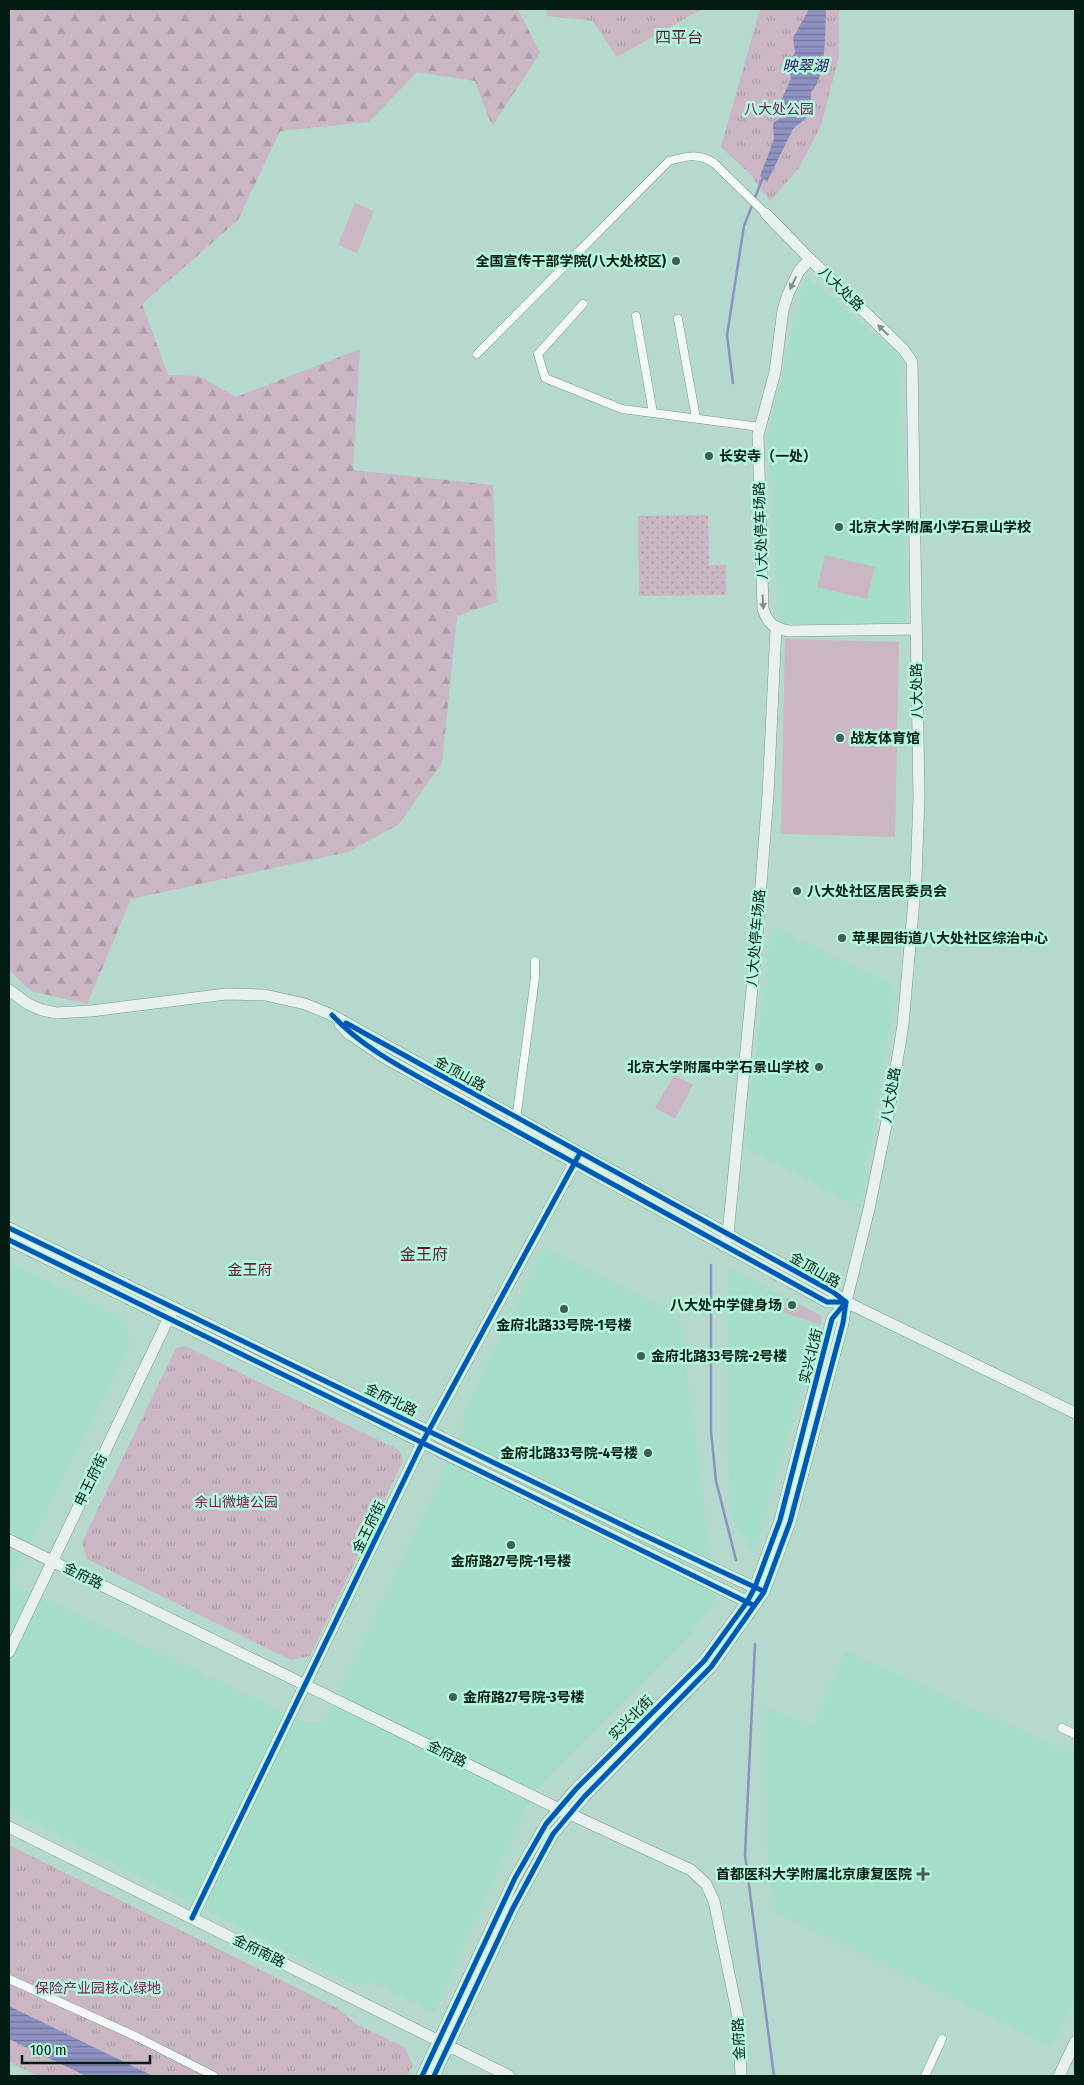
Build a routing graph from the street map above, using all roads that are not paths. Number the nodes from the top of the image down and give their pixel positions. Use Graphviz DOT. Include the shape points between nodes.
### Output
graph roads {
  1 [pos="766,214"];
  2 [pos="810,259"];
  3 [pos="583,304"];
  4 [pos="636,316"];
  5 [pos="678,319"];
  6 [pos="476,354"];
  7 [pos="653,413"];
  8 [pos="696,418"];
  9 [pos="760,427"];
  10 [pos="776,628"];
  11 [pos="916,629"];
  12 [pos="535,961"];
  13 [pos="9,990"];
  14 [pos="515,1124"];
  15 [pos="577,1158"];
  16 [pos="9,1228"];
  17 [pos="728,1234"];
  18 [pos="9,1240"];
  19 [pos="724,1246"];
  20 [pos="846,1302"];
  21 [pos="171,1313"];
  22 [pos="1075,1413"];
  23 [pos="428,1431"];
  24 [pos="422,1443"];
  25 [pos="9,1540"];
  26 [pos="52,1561"];
  27 [pos="760,1589"];
  28 [pos="751,1604"];
  29 [pos="9,1652"];
  30 [pos="306,1684"];
  31 [pos="1062,1728"];
  32 [pos="1075,1734"];
  33 [pos="564,1811"];
  34 [pos="9,1827"];
  35 [pos="192,1918"];
  36 [pos="9,1979"];
  37 [pos="942,2039"];
  38 [pos="1075,2042"];
  39 [pos="444,2043"];
  40 [pos="214,2076"];
  41 [pos="422,2076"];
  42 [pos="434,2076"];
  43 [pos="510,2076"];
  44 [pos="740,2076"];
  45 [pos="925,2076"];
  46 [pos="1059,2076"];
  1 -- 2 [label="street, 八大处路"];
  1 -- 6 [label="street" via="704,157 697,155 669,161"];
  2 -- 9 [label="street, 八大处停车场路, one-way" via="793,280 783,310 775,372"];
  11 -- 2 [label="street, 八大处路, one-way" via="910,358"];
  3 -- 7 [label="street" via="538,354 545,378 622,408"];
  4 -- 7 [label="street"];
  5 -- 8 [label="street"];
  7 -- 8 [label="street"];
  8 -- 9 [label="street"];
  9 -- 10 [label="street, 八大处停车场路, one-way" via="763,609 767,621"];
  10 -- 11 [label="street" via="789,631"];
  10 -- 17 [label="street, 八大处停车场路" via="766,823"];
  11 -- 20 [label="street, 八大处路" via="919,808 903,1025 888,1116"];
  12 -- 14 [label="street"];
  13 -- 14 [label="street, 金顶山路" via="28,1004 56,1013 203,995 242,994 305,1004 332,1015"];
  14 -- 15 [label="street, 金顶山路"];
  15 -- 17 [label="street, 金顶山路"];
  15 -- 19 [label="street, 金顶山路"];
  15 -- 23 [label="street, 金王府街"];
  16 -- 21 [label="street, 金府北路"];
  17 -- 19 [label="street, 八大处停车场路"];
  17 -- 20 [label="street, 金顶山路"];
  18 -- 21 [label="street, 金府北路"];
  19 -- 20 [label="street, 金顶山路" via="827,1302"];
  20 -- 22 [label="street"];
  20 -- 27 [label="street, 实兴北街" via="832,1319"];
  21 -- 23 [label="street, 金府北路"];
  21 -- 24 [label="street, 金府北路"];
  21 -- 26 [label="street, 申王府街"];
  23 -- 24 [label="street, 金王府街"];
  23 -- 27 [label="street, 金府北路"];
  24 -- 28 [label="street, 金府北路"];
  24 -- 30 [label="street, 金王府街"];
  25 -- 26 [label="street, 金府路"];
  26 -- 29 [label="street, 申王府街"];
  26 -- 30 [label="street, 金府路"];
  27 -- 28 [label="street, 实兴北街"];
  28 -- 33 [label="street, 实兴北街" via="704,1661 576,1789"];
  30 -- 33 [label="street, 金府路"];
  30 -- 35 [label="street, 金王府街"];
  31 -- 32 [label="street"];
  33 -- 39 [label="street, 实兴北街" via="546,1824 515,1878"];
  33 -- 44 [label="street, 金府路" via="691,1870 706,1884 714,1901 738,2017"];
  34 -- 35 [label="street, 金府南路"];
  35 -- 39 [label="street, 金府南路"];
  36 -- 40 [label="street"];
  37 -- 45 [label="street"];
  38 -- 46 [label="street"];
  39 -- 41 [label="street, 实兴北街"];
  39 -- 42 [label="street, 实兴北街"];
  39 -- 43 [label="street, 金府南路"];
}
